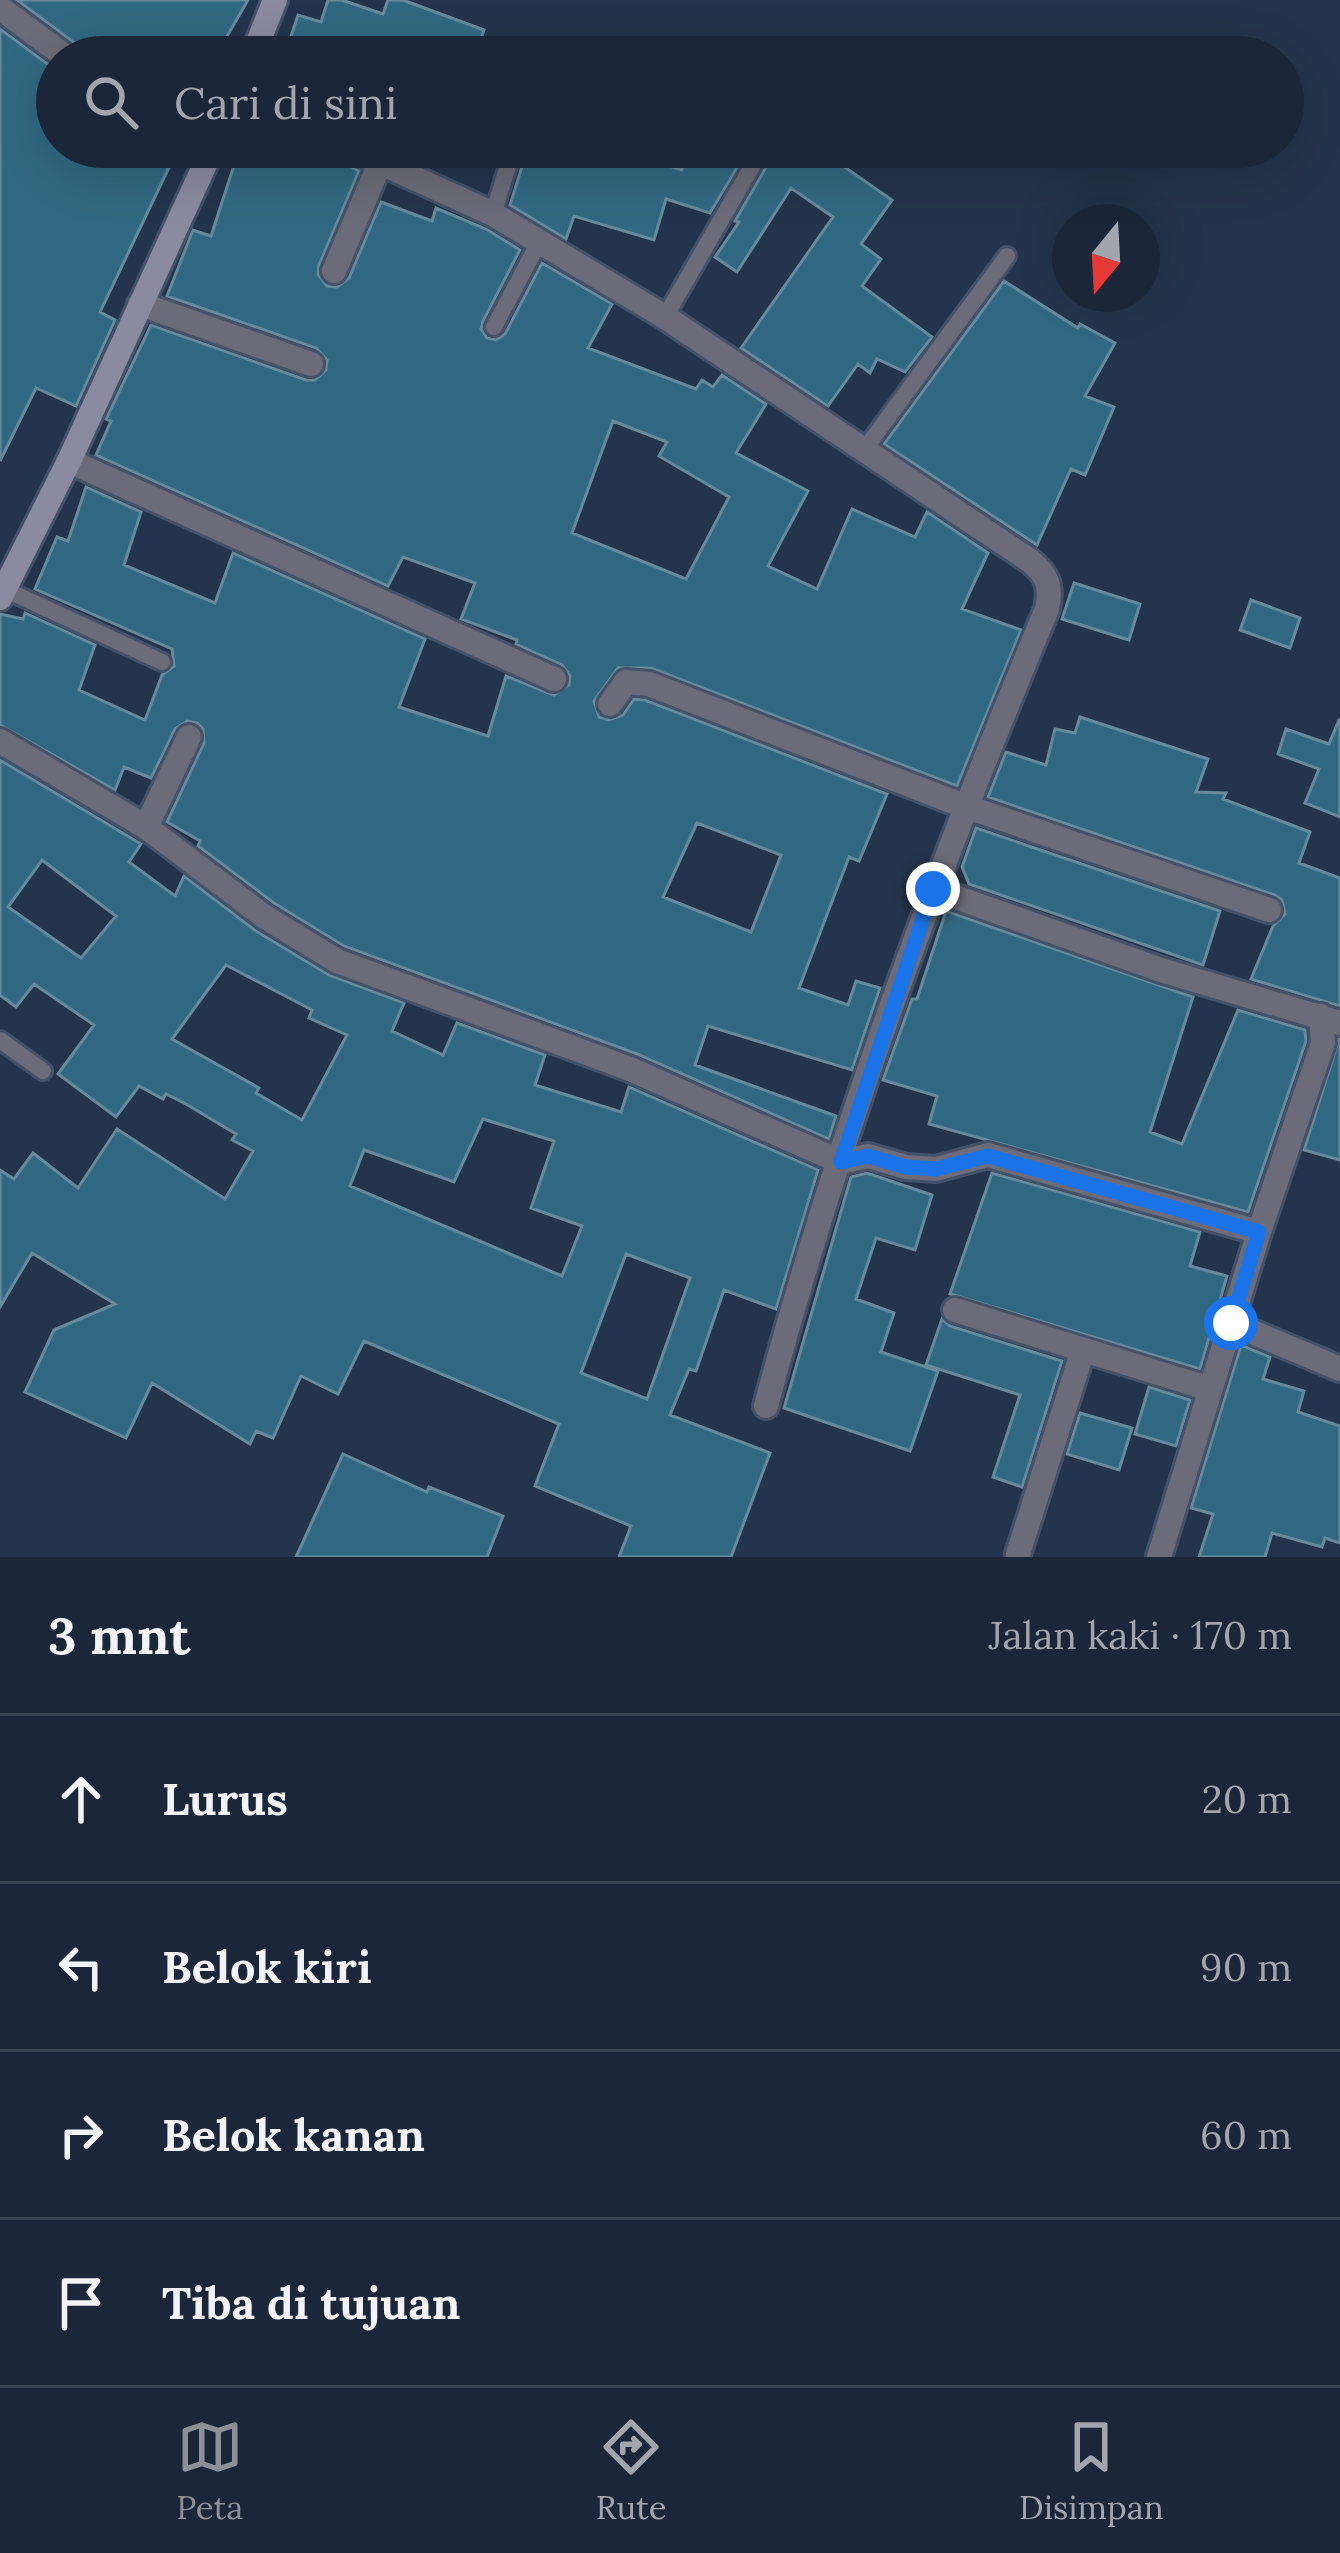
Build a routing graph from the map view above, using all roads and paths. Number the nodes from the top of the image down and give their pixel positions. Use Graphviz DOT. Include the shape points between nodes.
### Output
graph roads {
  1 [pos="275,0"];
  2 [pos="0,8"];
  3 [pos="37,36"];
  4 [pos="260,36"];
  5 [pos="195,168"];
  6 [pos="378,168"];
  7 [pos="391,168"];
  8 [pos="508,168"];
  9 [pos="751,168"];
  10 [pos="494,214"];
  11 [pos="538,242"];
  12 [pos="1006,256"];
  13 [pos="334,271"];
  14 [pos="140,304"];
  15 [pos="665,317"];
  16 [pos="494,327"];
  17 [pos="311,364"];
  18 [pos="864,450"];
  19 [pos="69,461"];
  20 [pos="2,594"];
  21 [pos="161,662"];
  22 [pos="554,679"];
  23 [pos="610,704"];
  24 [pos="189,736"];
  25 [pos="0,741"];
  26 [pos="964,806"];
  27 [pos="146,827"];
  28 [pos="933,889"];
  29 [pos="1269,910"];
  30 [pos="1330,1019"];
  31 [pos="0,1040"];
  32 [pos="43,1071"];
  33 [pos="841,1162"];
  34 [pos="1259,1232"];
  35 [pos="955,1310"];
  36 [pos="1231,1323"];
  37 [pos="1083,1350"];
  38 [pos="1340,1369"];
  39 [pos="1210,1389"];
  40 [pos="766,1406"];
  41 [pos="1018,1554"];
  42 [pos="1159,1557"];
  1 -- 4 [label="main road"];
  2 -- 3 [label="street"];
  5 -- 14 [label="main road"];
  6 -- 13 [label="street"];
  7 -- 10 [label="street"];
  8 -- 10 [label="lane"];
  9 -- 15 [label="lane"];
  10 -- 11 [label="street"];
  11 -- 15 [label="street"];
  11 -- 16 [label="lane"];
  12 -- 18 [label="lane"];
  14 -- 17 [label="street"];
  14 -- 19 [label="main road"];
  15 -- 18 [label="street"];
  18 -- 26 [label="street" via="1029,560 1051,592"];
  19 -- 20 [label="main road"];
  19 -- 22 [label="street"];
  20 -- 21 [label="lane"];
  23 -- 26 [label="street" via="626,682 649,683"];
  24 -- 27 [label="street"];
  25 -- 27 [label="street"];
  26 -- 28 [label="street"];
  26 -- 29 [label="street"];
  27 -- 33 [label="street" via="337,961 630,1070"];
  28 -- 30 [label="street" via="1161,970"];
  28 -- 33 [label="street"];
  30 -- 34 [label="street"];
  31 -- 32 [label="lane"];
  33 -- 34 [label="street" via="868,1156 936,1169 988,1156"];
  33 -- 40 [label="street"];
  34 -- 36 [label="street"];
  35 -- 37 [label="street"];
  36 -- 38 [label="street"];
  36 -- 39 [label="street"];
  37 -- 39 [label="street"];
  37 -- 41 [label="street"];
  39 -- 42 [label="street"];
}
